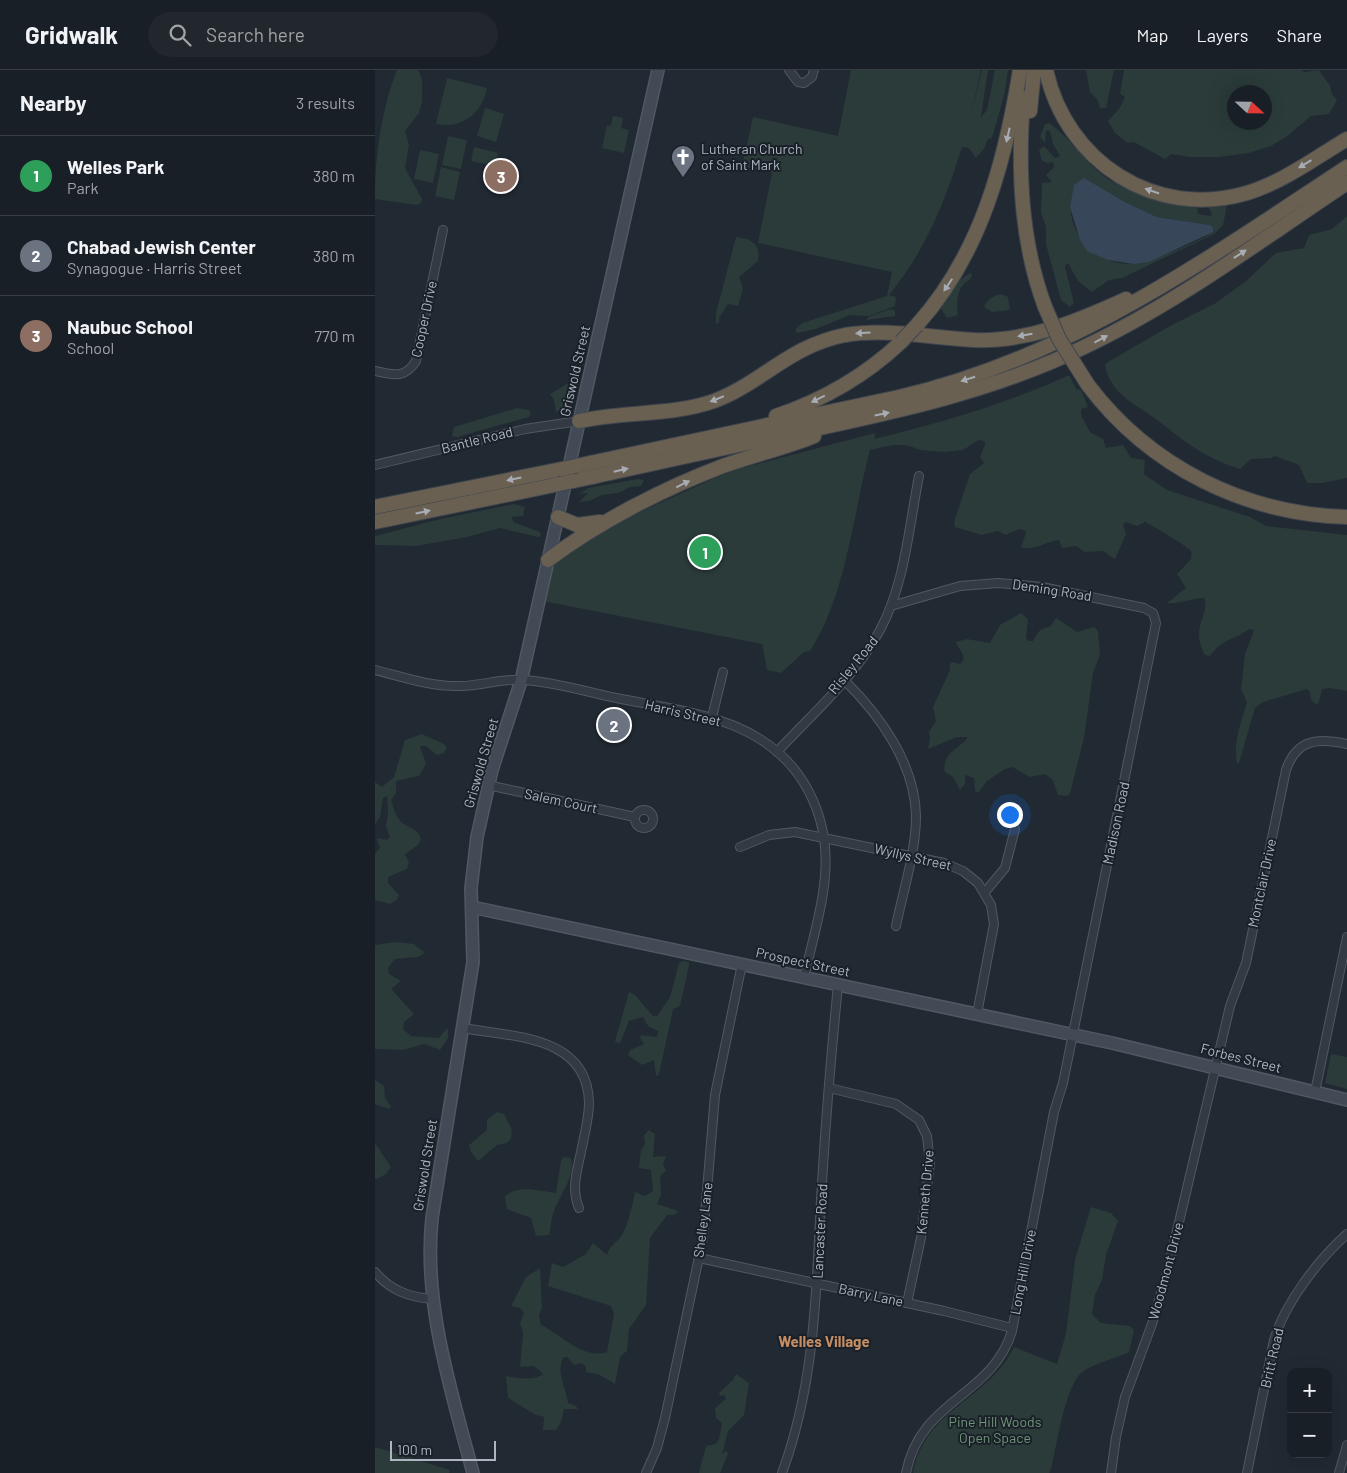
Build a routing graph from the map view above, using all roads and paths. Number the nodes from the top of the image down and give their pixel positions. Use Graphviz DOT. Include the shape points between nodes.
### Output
graph roads {
  1 [pos="658,70"];
  2 [pos="789,70"];
  3 [pos="813,70"];
  4 [pos="1020,70"];
  5 [pos="1026,70"];
  6 [pos="1034,70"];
  7 [pos="1046,70"];
  8 [pos="1347,139"];
  9 [pos="1347,167"];
  10 [pos="1347,183"];
  11 [pos="1347,193"];
  12 [pos="1301,214"];
  13 [pos="443,230"];
  14 [pos="1199,264"];
  15 [pos="1049,305"];
  16 [pos="375,371"];
  17 [pos="1092,383"];
  18 [pos="579,421"];
  19 [pos="834,424"];
  20 [pos="725,434"];
  21 [pos="375,465"];
  22 [pos="919,476"];
  23 [pos="375,507"];
  24 [pos="1347,509"];
  25 [pos="558,517"];
  26 [pos="1347,517"];
  27 [pos="608,521"];
  28 [pos="375,522"];
  29 [pos="548,560"];
  30 [pos="891,606"];
  31 [pos="1153,613"];
  32 [pos="375,670"];
  33 [pos="723,672"];
  34 [pos="522,680"];
  35 [pos="843,680"];
  36 [pos="712,718"];
  37 [pos="1347,744"];
  38 [pos="777,752"];
  39 [pos="488,785"];
  40 [pos="635,817"];
  41 [pos="1015,829"];
  42 [pos="824,838"];
  43 [pos="740,847"];
  44 [pos="910,856"];
  45 [pos="985,892"];
  46 [pos="472,907"];
  47 [pos="896,926"];
  48 [pos="1347,937"];
  49 [pos="742,964"];
  50 [pos="804,978"];
  51 [pos="838,985"];
  52 [pos="977,1014"];
  53 [pos="463,1028"];
  54 [pos="1073,1034"];
  55 [pos="1127,1046"];
  56 [pos="1216,1068"];
  57 [pos="829,1088"];
  58 [pos="1315,1092"];
  59 [pos="1347,1100"];
  60 [pos="579,1208"];
  61 [pos="1347,1234"];
  62 [pos="699,1258"];
  63 [pos="375,1272"];
  64 [pos="817,1283"];
  65 [pos="432,1299"];
  66 [pos="907,1303"];
  67 [pos="1012,1328"];
  68 [pos="1347,1445"];
  69 [pos="473,1473"];
  70 [pos="646,1473"];
  71 [pos="782,1473"];
  72 [pos="906,1473"];
  73 [pos="1111,1473"];
  74 [pos="1247,1473"];
  75 [pos="1339,1473"];
  1 -- 18 [label="main road, Griswold Street"];
  2 -- 3 [label="street" via="798,82 804,83 812,77"];
  4 -- 20 [label="highway, one-way, bridge" via="1004,150 982,220 953,278 917,325 870,368 825,396"];
  5 -- 15 [label="highway" via="1021,148 1023,205 1031,259"];
  6 -- 15 [label="highway" via="1029,138 1031,204"];
  8 -- 7 [label="highway, one-way" via="1279,180 1255,190 1217,199 1173,197 1128,181 1092,155 1061,114"];
  9 -- 14 [label="highway"];
  10 -- 12 [label="highway"];
  11 -- 12 [label="highway" via="1325,206"];
  19 -- 12 [label="highway, one-way" via="947,399 1005,380 1083,348 1174,297"];
  13 -- 16 [label="street, Cooper Drive" via="416,361 404,374 395,376"];
  14 -- 18 [label="highway, one-way" via="1091,315 1036,333 986,340 875,333 838,337 801,350 730,394 708,403"];
  14 -- 20 [label="highway, one-way" via="1093,326 982,374 913,394"];
  15 -- 17 [label="highway, bridge" via="1062,344"];
  17 -- 24 [label="highway" via="1150,437 1203,472 1273,499"];
  17 -- 26 [label="highway" via="1109,411 1144,443 1207,484 1274,508"];
  18 -- 21 [label="street, Bantle Road" via="525,429"];
  18 -- 25 [label="main road, Griswold Street"];
  27 -- 19 [label="highway, one-way" via="710,471 800,441"];
  28 -- 19 [label="highway, one-way, bridge"];
  20 -- 23 [label="highway, one-way, bridge"];
  22 -- 30 [label="street, Risley Road"];
  25 -- 27 [label="highway" via="577,525"];
  25 -- 29 [label="main road, Griswold Street"];
  27 -- 29 [label="highway"];
  29 -- 34 [label="main road, Griswold Street"];
  30 -- 31 [label="street, Deming Road" via="960,586 1013,583 1141,607"];
  30 -- 35 [label="street, Risley Road" via="875,640"];
  31 -- 54 [label="street, Madison Road" via="1156,628"];
  32 -- 34 [label="street, Harris Street" via="445,686"];
  33 -- 36 [label="street"];
  34 -- 36 [label="street, Harris Street"];
  34 -- 39 [label="main road, Griswold Street"];
  35 -- 38 [label="street, Risley Road"];
  35 -- 44 [label="street" via="882,726 907,773 915,816"];
  36 -- 38 [label="street, Harris Street" via="746,730"];
  37 -- 56 [label="street, Montclair Drive" via="1328,740 1311,742 1297,751 1287,765 1245,963 1230,1006"];
  38 -- 42 [label="street, Harris Street" via="807,788"];
  39 -- 40 [label="street, Salem Court"];
  39 -- 46 [label="main road, Griswold Street" via="473,867"];
  41 -- 45 [label="street" via="1005,868"];
  42 -- 43 [label="street, Wyllys Street" via="782,833"];
  42 -- 44 [label="street, Wyllys Street"];
  42 -- 50 [label="street, Harris Street" via="824,880"];
  44 -- 45 [label="street, Wyllys Street" via="957,867 974,878"];
  44 -- 47 [label="street"];
  45 -- 52 [label="street, Wyllys Street" via="993,911 994,931"];
  46 -- 49 [label="main road, Prospect Street"];
  46 -- 53 [label="main road, Griswold Street" via="474,954"];
  48 -- 58 [label="street"];
  49 -- 50 [label="main road, Prospect Street"];
  49 -- 62 [label="street, Shelley Lane" via="715,1095"];
  50 -- 51 [label="main road, Prospect Street"];
  51 -- 52 [label="main road, Prospect Street"];
  51 -- 57 [label="street, Lancaster Road"];
  52 -- 54 [label="main road, Prospect Street"];
  53 -- 60 [label="street" via="546,1043 566,1054 577,1066 585,1080 589,1103 575,1184"];
  53 -- 65 [label="main road, Griswold Street" via="431,1225"];
  54 -- 55 [label="main road, Prospect Street"];
  54 -- 67 [label="street, Long Hill Drive" via="1053,1112"];
  55 -- 56 [label="main road, Forbes Street"];
  56 -- 58 [label="main road, Forbes Street"];
  56 -- 73 [label="street, Woodmont Drive" via="1163,1290 1122,1410"];
  57 -- 64 [label="street, Lancaster Road"];
  57 -- 66 [label="street, Kenneth Drive" via="897,1104 919,1120 927,1136 930,1163 921,1238"];
  58 -- 59 [label="main road, Forbes Street"];
  61 -- 74 [label="street, Britt Road" via="1297,1292 1280,1323"];
  62 -- 64 [label="street, Barry Lane"];
  62 -- 70 [label="street, Shelley Lane" via="665,1418"];
  63 -- 65 [label="street" via="396,1290"];
  64 -- 66 [label="street, Barry Lane"];
  64 -- 71 [label="street, Lancaster Road" via="806,1389"];
  65 -- 69 [label="main road, Griswold Street"];
  66 -- 67 [label="street, Barry Lane"];
  67 -- 72 [label="street, Long Hill Drive" via="1006,1348 991,1369 923,1429 911,1450"];
  68 -- 75 [label="street"];
}
